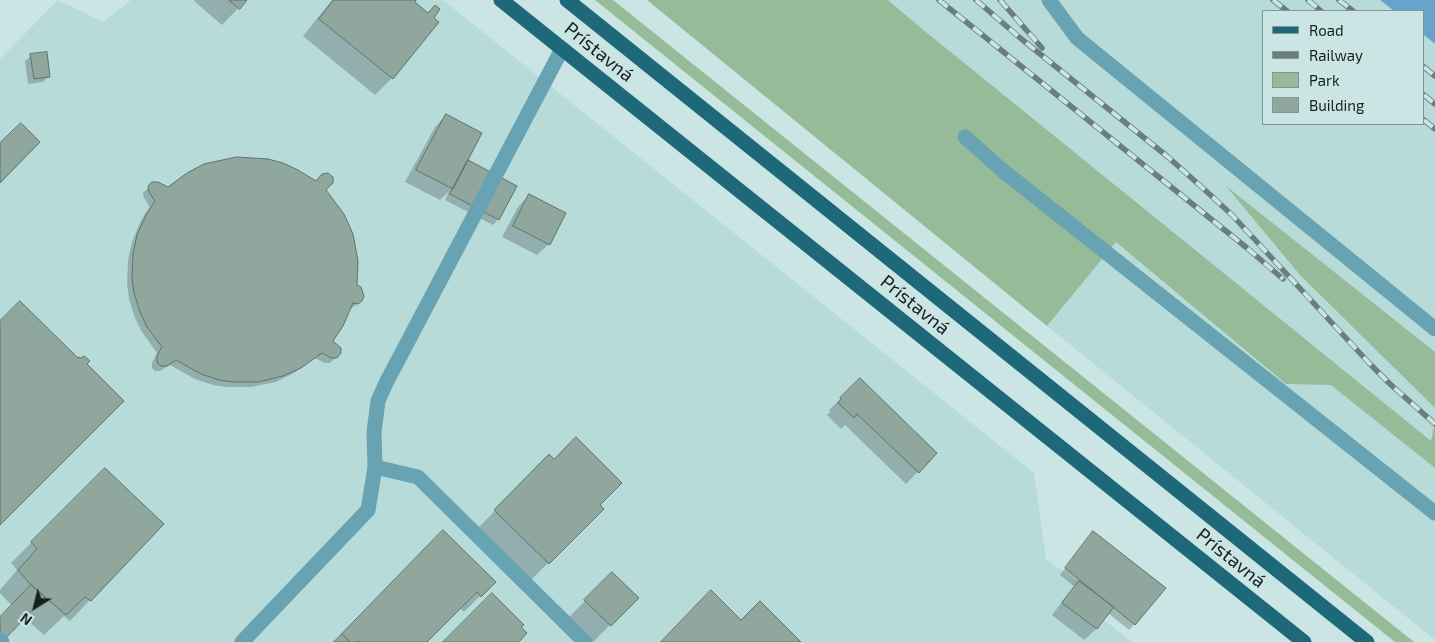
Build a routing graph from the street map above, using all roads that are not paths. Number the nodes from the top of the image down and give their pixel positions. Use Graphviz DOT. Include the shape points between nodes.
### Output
graph roads {
  1 [pos="501,0"];
  2 [pos="567,0"];
  3 [pos="1048,0"];
  4 [pos="562,49"];
  5 [pos="965,137"];
  6 [pos="1435,329"];
  7 [pos="375,467"];
  8 [pos="1435,513"];
  9 [pos="242,642"];
  10 [pos="586,642"];
  11 [pos="1304,642"];
  12 [pos="1367,642"];
  1 -- 4 [label="main road, Prístavná"];
  2 -- 12 [label="main road, Prístavná"];
  3 -- 6 [label="lane" via="1077,38"];
  4 -- 7 [label="lane" via="386,382 378,401 374,432"];
  4 -- 11 [label="main road, Prístavná"];
  5 -- 8 [label="lane" via="1009,176"];
  7 -- 9 [label="lane" via="368,510"];
  7 -- 10 [label="lane" via="418,477"];
}
